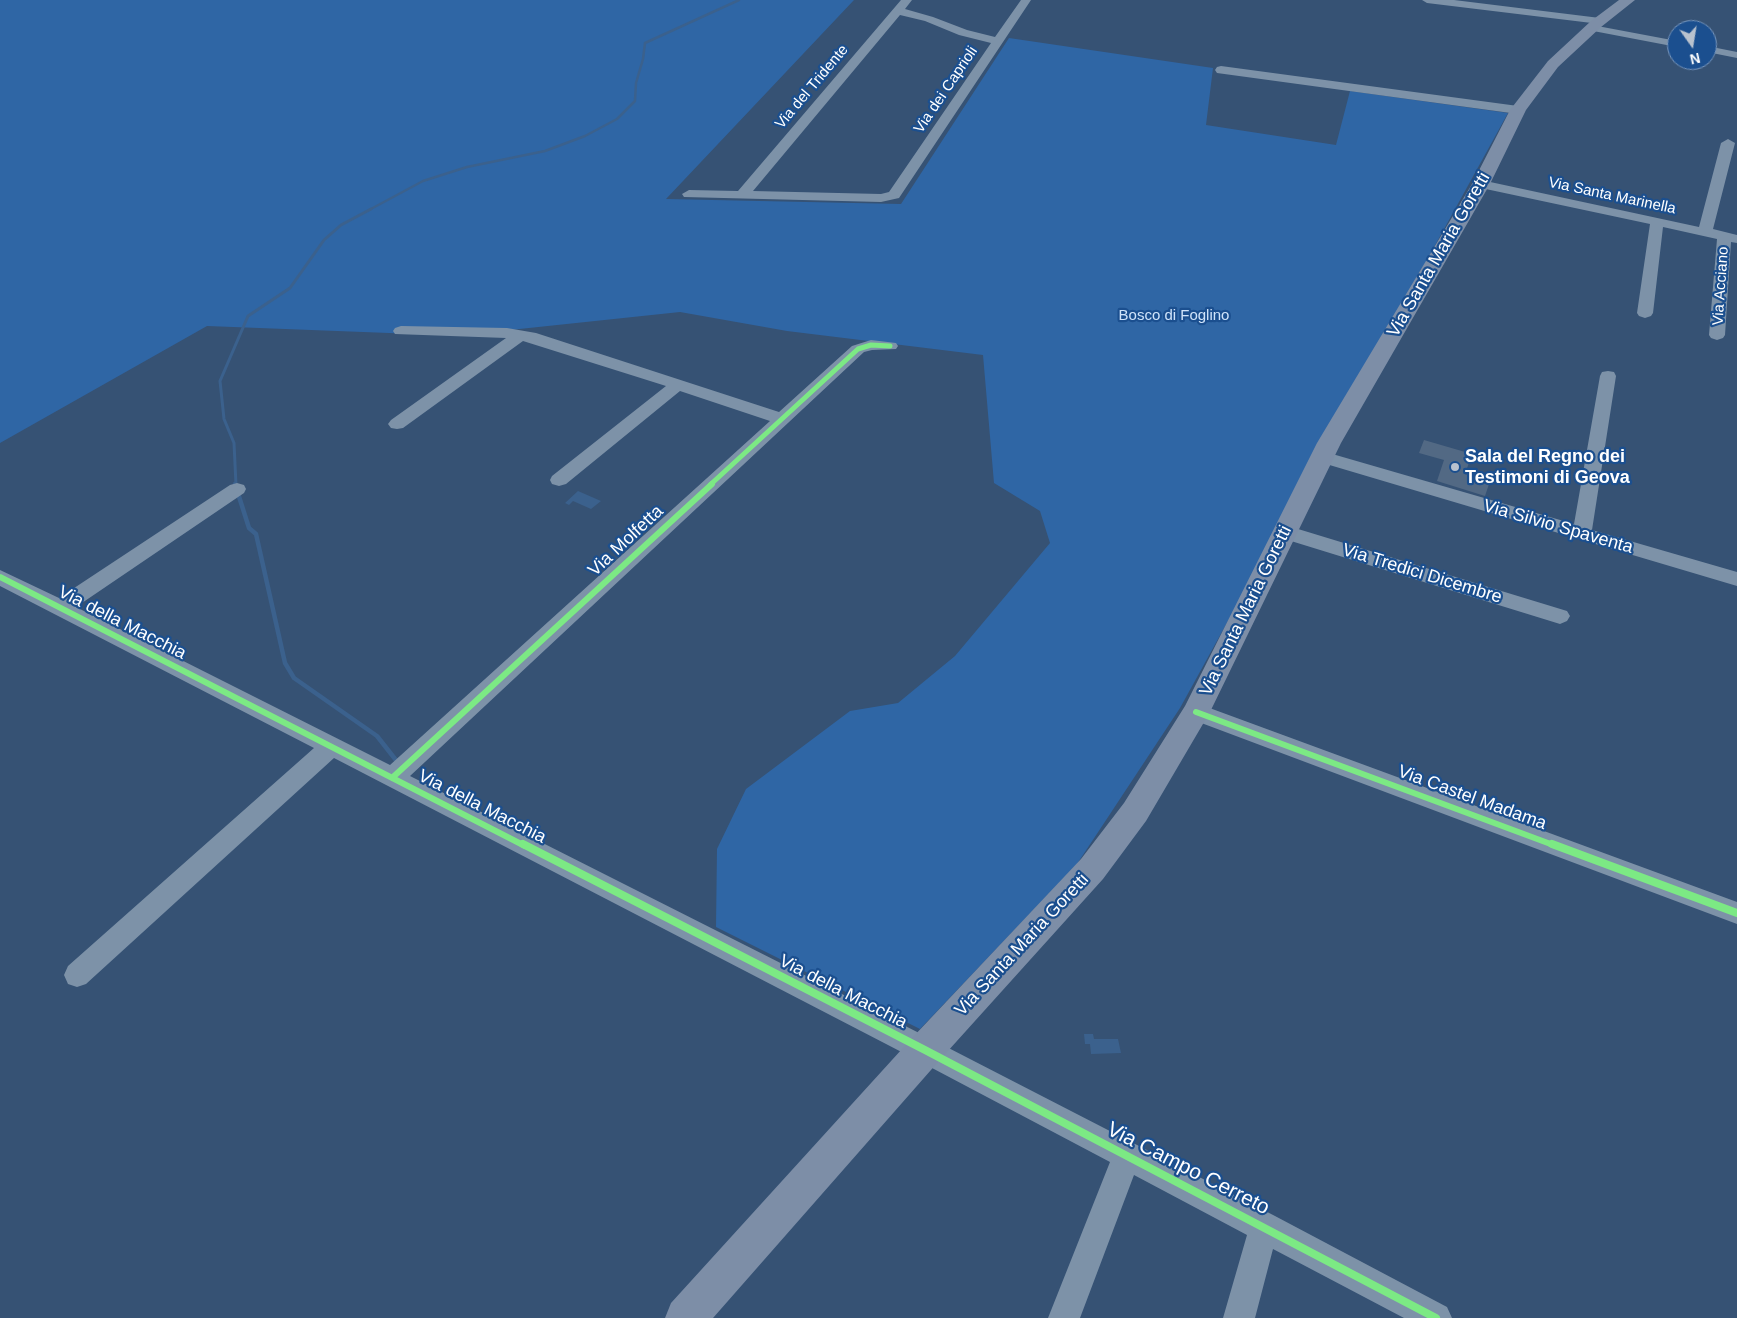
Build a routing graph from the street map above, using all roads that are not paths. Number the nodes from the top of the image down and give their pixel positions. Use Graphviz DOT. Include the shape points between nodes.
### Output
graph roads {
  1 [pos="907,0"];
  2 [pos="1026,0"];
  3 [pos="1427,0"];
  4 [pos="1628,0"];
  5 [pos="898,11"];
  6 [pos="1596,24"];
  7 [pos="998,41"];
  8 [pos="1667,42"];
  9 [pos="1717,51"];
  10 [pos="1737,55"];
  11 [pos="1221,70"];
  12 [pos="1518,110"];
  13 [pos="1728,143"];
  14 [pos="1480,184"];
  15 [pos="689,194"];
  16 [pos="742,195"];
  17 [pos="1657,222"];
  18 [pos="1705,232"];
  19 [pos="1730,238"];
  20 [pos="1645,313"];
  21 [pos="401,331"];
  22 [pos="520,335"];
  23 [pos="1717,335"];
  24 [pos="890,346"];
  25 [pos="1608,376"];
  26 [pos="675,383"];
  27 [pos="782,419"];
  28 [pos="397,424"];
  29 [pos="581,453"];
  30 [pos="1322,457"];
  31 [pos="559,480"];
  32 [pos="237,489"];
  33 [pos="1285,532"];
  34 [pos="1582,534"];
  35 [pos="0,577"];
  36 [pos="1737,579"];
  37 [pos="60,608"];
  38 [pos="1560,616"];
  39 [pos="1196,712"];
  40 [pos="331,747"];
  41 [pos="399,772"];
  42 [pos="1737,913"];
  43 [pos="78,975"];
  44 [pos="925,1050"];
  45 [pos="1127,1156"];
  46 [pos="1264,1227"];
  47 [pos="686,1318"];
  48 [pos="1064,1318"];
  49 [pos="1239,1318"];
  50 [pos="1436,1318"];
  1 -- 5 [label="street, Via del Tridente"];
  2 -- 7 [label="street, Via dei Caprioli"];
  3 -- 6 [label="street"];
  4 -- 6 [label="main road, Via Santa Maria Goretti"];
  5 -- 7 [label="street" via="929,19 967,35"];
  5 -- 16 [label="street, Via del Tridente"];
  6 -- 8 [label="street"];
  6 -- 12 [label="main road, Via Santa Maria Goretti" via="1545,73"];
  7 -- 16 [label="street, Via dei Caprioli" via="892,196"];
  9 -- 10 [label="street"];
  11 -- 12 [label="street"];
  12 -- 14 [label="main road, Via Santa Maria Goretti"];
  13 -- 18 [label="street"];
  14 -- 17 [label="street, Via Santa Marinella"];
  14 -- 30 [label="main road, Via Santa Maria Goretti"];
  15 -- 16 [label="street"];
  17 -- 18 [label="street, Via Santa Marinella"];
  17 -- 20 [label="street"];
  18 -- 19 [label="street, Via Santa Marinella"];
  19 -- 23 [label="street, Via Acciano"];
  21 -- 22 [label="street"];
  22 -- 26 [label="street"];
  22 -- 28 [label="street"];
  24 -- 27 [label="street, Via Molfetta" via="871,345 858,349"];
  25 -- 34 [label="street"];
  26 -- 27 [label="street"];
  26 -- 29 [label="street"];
  26 -- 31 [label="street"];
  27 -- 41 [label="street, Via Molfetta"];
  30 -- 33 [label="main road, Via Santa Maria Goretti"];
  30 -- 34 [label="street, Via Silvio Spaventa"];
  32 -- 37 [label="street"];
  33 -- 38 [label="street, Via Tredici Dicembre"];
  33 -- 39 [label="main road, Via Santa Maria Goretti"];
  34 -- 36 [label="street, Via Silvio Spaventa"];
  35 -- 37 [label="street, Via della Macchia"];
  37 -- 40 [label="street, Via della Macchia"];
  39 -- 42 [label="street, Via Castel Madama"];
  39 -- 44 [label="main road, Via Santa Maria Goretti" via="1151,789 1103,855"];
  40 -- 41 [label="street, Via della Macchia"];
  40 -- 43 [label="street"];
  41 -- 44 [label="street, Via della Macchia"];
  44 -- 45 [label="street, Via Campo Cerreto"];
  44 -- 47 [label="main road, Via Santa Maria Goretti"];
  45 -- 46 [label="street, Via Campo Cerreto"];
  45 -- 48 [label="street, Via Campo Cerreto"];
  46 -- 49 [label="street"];
  46 -- 50 [label="street, Via Campo Cerreto"];
}
